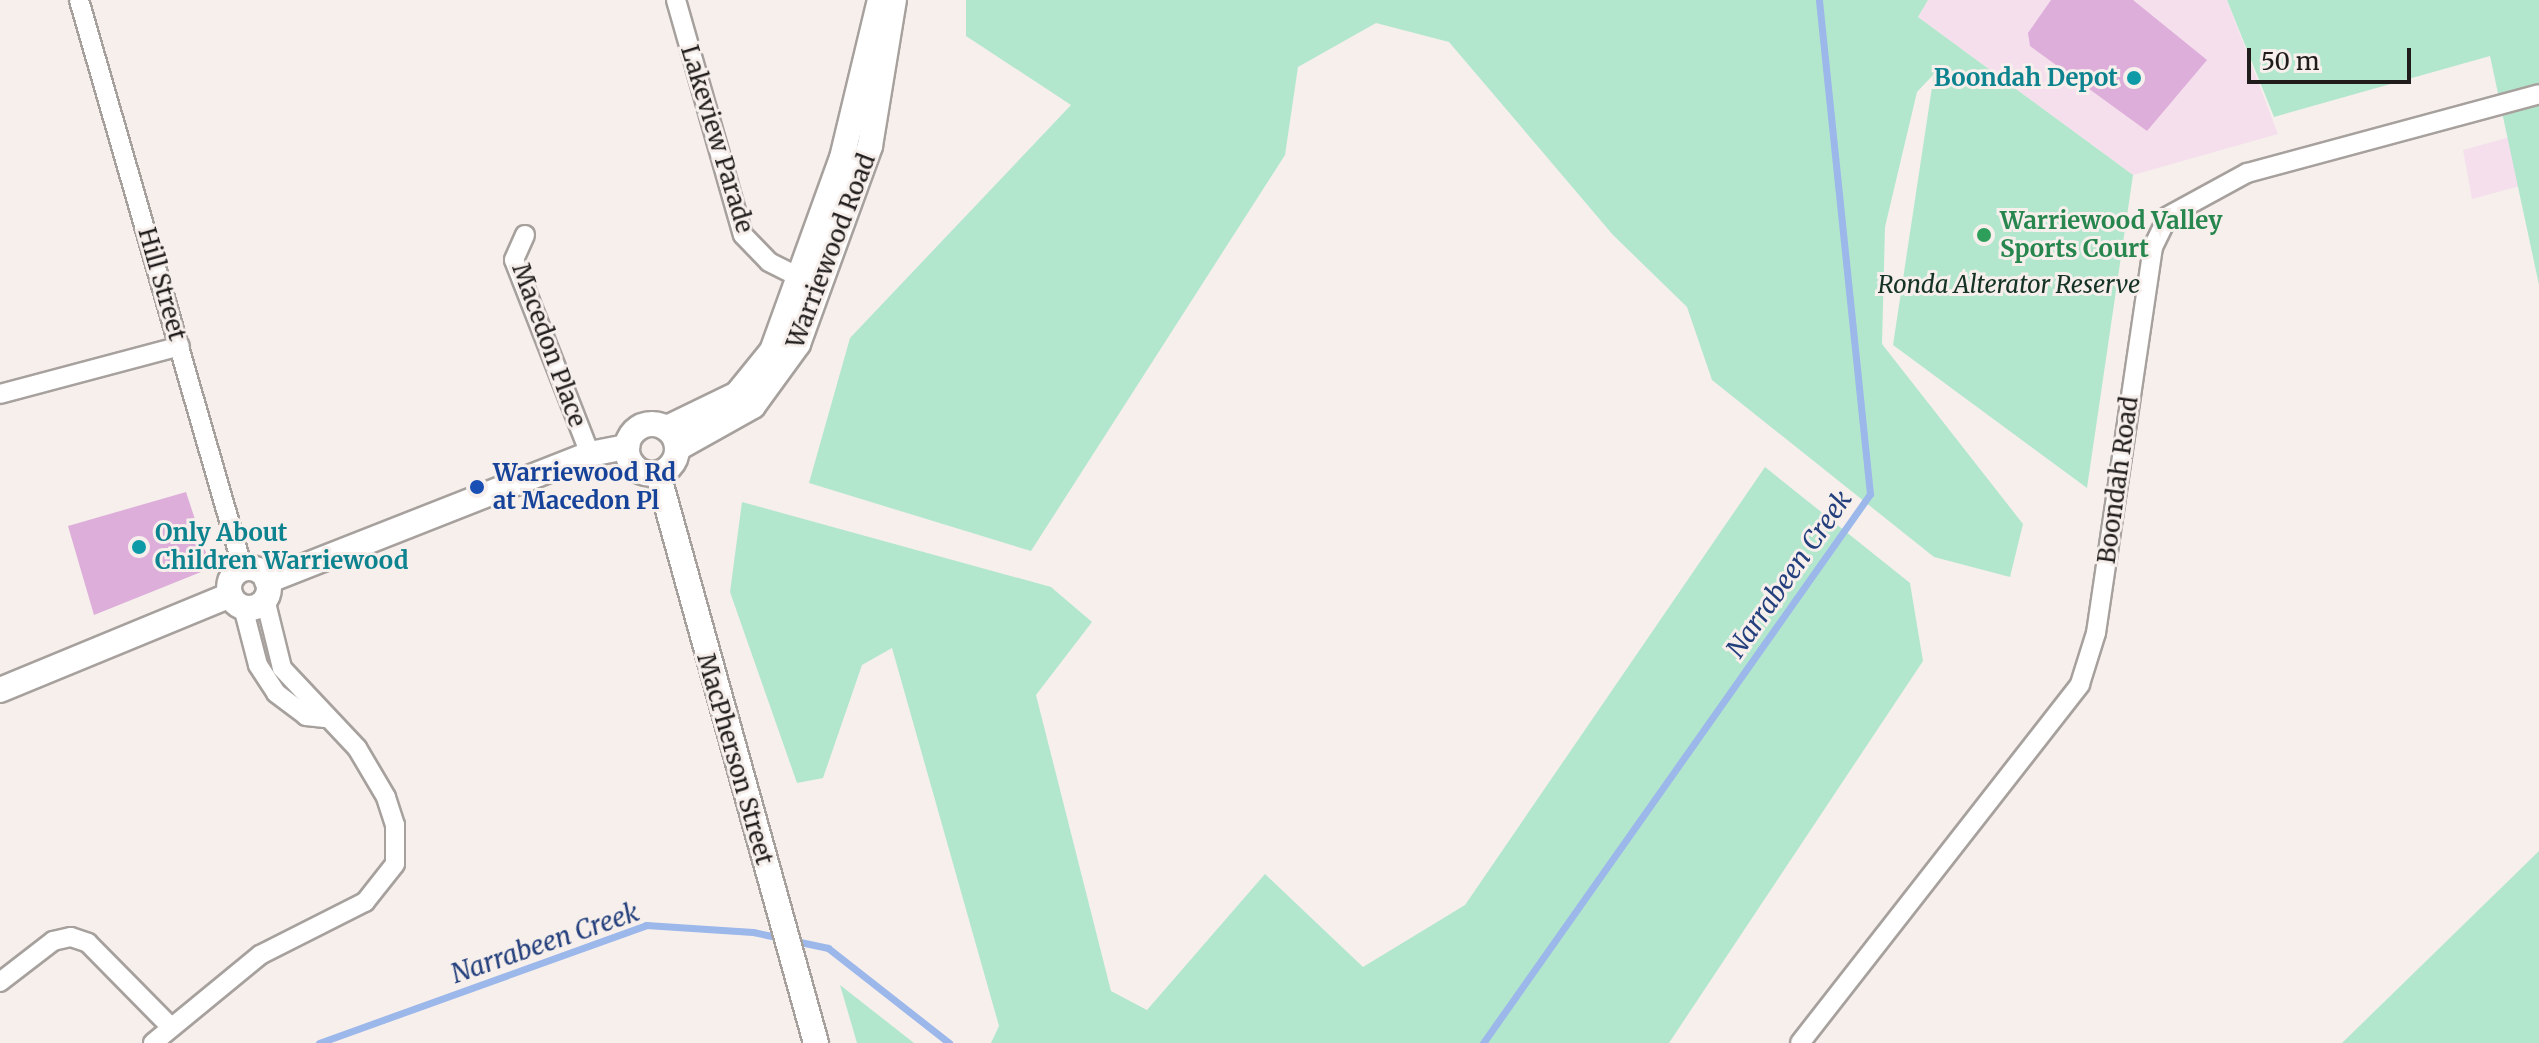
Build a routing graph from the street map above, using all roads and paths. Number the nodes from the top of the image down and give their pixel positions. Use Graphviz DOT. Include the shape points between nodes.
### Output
graph roads {
  1 [pos="79,0"];
  2 [pos="676,0"];
  3 [pos="880,0"];
  4 [pos="894,0"];
  5 [pos="2539,94"];
  6 [pos="525,235"];
  7 [pos="810,282"];
  8 [pos="180,346"];
  9 [pos="0,394"];
  10 [pos="673,438"];
  11 [pos="627,447"];
  12 [pos="590,454"];
  13 [pos="658,474"];
  14 [pos="243,569"];
  15 [pos="251,595"];
  16 [pos="0,690"];
  17 [pos="0,982"];
  18 [pos="169,1025"];
  19 [pos="153,1043"];
  20 [pos="816,1043"];
  21 [pos="1800,1043"];
  1 -- 8 [label="street, Hill Street"];
  2 -- 7 [label="street, Lakeview Parade" via="743,235 769,262"];
  3 -- 7 [label="street, Warriewood Road"];
  4 -- 7 [label="street, Warriewood Road" via="873,137"];
  5 -- 21 [label="street, Boondah Road" via="2247,173 2168,216 2153,247 2096,633 2080,684"];
  6 -- 12 [label="street, Macedon Place" via="514,260"];
  7 -- 10 [label="street, Warriewood Road" via="747,385"];
  8 -- 9 [label="street"];
  8 -- 14 [label="street, Hill Street"];
  10 -- 11 [label="street" via="638,428"];
  10 -- 13 [label="street" via="673,465"];
  11 -- 12 [label="street"];
  11 -- 13 [label="street" via="636,468"];
  12 -- 15 [label="street"];
  13 -- 20 [label="street, MacPherson Street"];
  14 -- 15 [label="street" via="233,577"];
  15 -- 16 [label="street"];
  15 -- 18 [label="street" via="258,665 276,693 306,716 325,718 357,748 392,811 397,846 389,876 365,902 260,955"];
  17 -- 18 [label="street" via="53,941 71,937 88,943"];
  18 -- 19 [label="street"];
}
